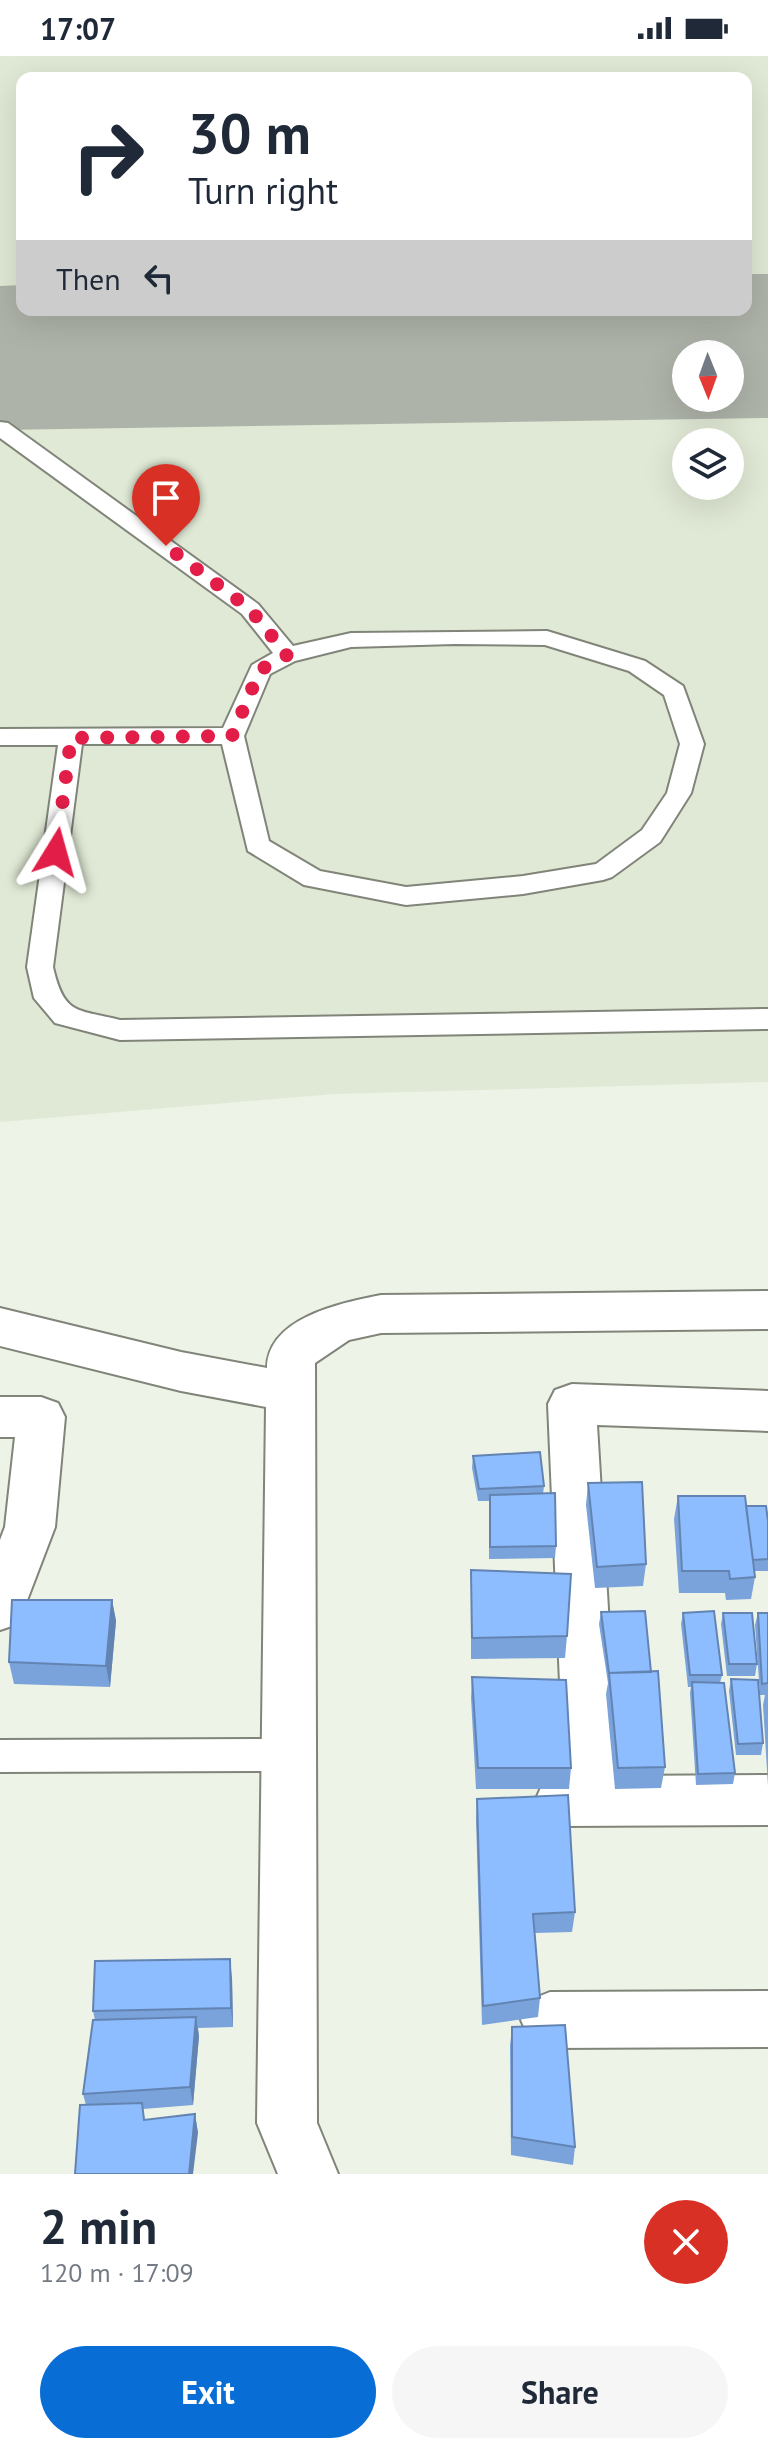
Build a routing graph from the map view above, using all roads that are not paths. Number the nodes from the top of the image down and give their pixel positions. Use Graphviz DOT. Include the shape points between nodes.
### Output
graph roads {
  1 [pos="0,428"];
  2 [pos="287,655"];
  3 [pos="232,736"];
  4 [pos="0,737"];
  5 [pos="71,738"];
  6 [pos="768,1019"];
  7 [pos="768,1310"];
  8 [pos="0,1327"];
  9 [pos="291,1391"];
  10 [pos="768,1411"];
  11 [pos="0,1417"];
  12 [pos="0,1608"];
  13 [pos="288,1755"];
  14 [pos="0,1756"];
  15 [pos="592,1799"];
  16 [pos="768,1800"];
  17 [pos="518,1803"];
  18 [pos="768,2019"];
  19 [pos="550,2020"];
  20 [pos="308,2174"];
  1 -- 2 [label="lane" via="250,609"];
  2 -- 3 [label="lane" via="260,670"];
  2 -- 3 [label="lane" via="351,640 547,638 637,666 675,691 692,744 679,793 651,836 603,871 406,896 313,879 257,845"];
  3 -- 5 [label="lane"];
  4 -- 5 [label="lane"];
  5 -- 6 [label="lane" via="40,967 47,998 65,1016 120,1030"];
  7 -- 9 [label="street" via="381,1314 337,1323 310,1336 291,1356"];
  8 -- 9 [label="street" via="158,1369"];
  9 -- 13 [label="street"];
  10 -- 15 [label="street" via="572,1404"];
  11 -- 12 [label="street" via="41,1417 30,1527"];
  13 -- 14 [label="lane"];
  13 -- 20 [label="street" via="287,2123"];
  15 -- 16 [label="street"];
  15 -- 17 [label="street"];
  18 -- 19 [label="street"];
}
